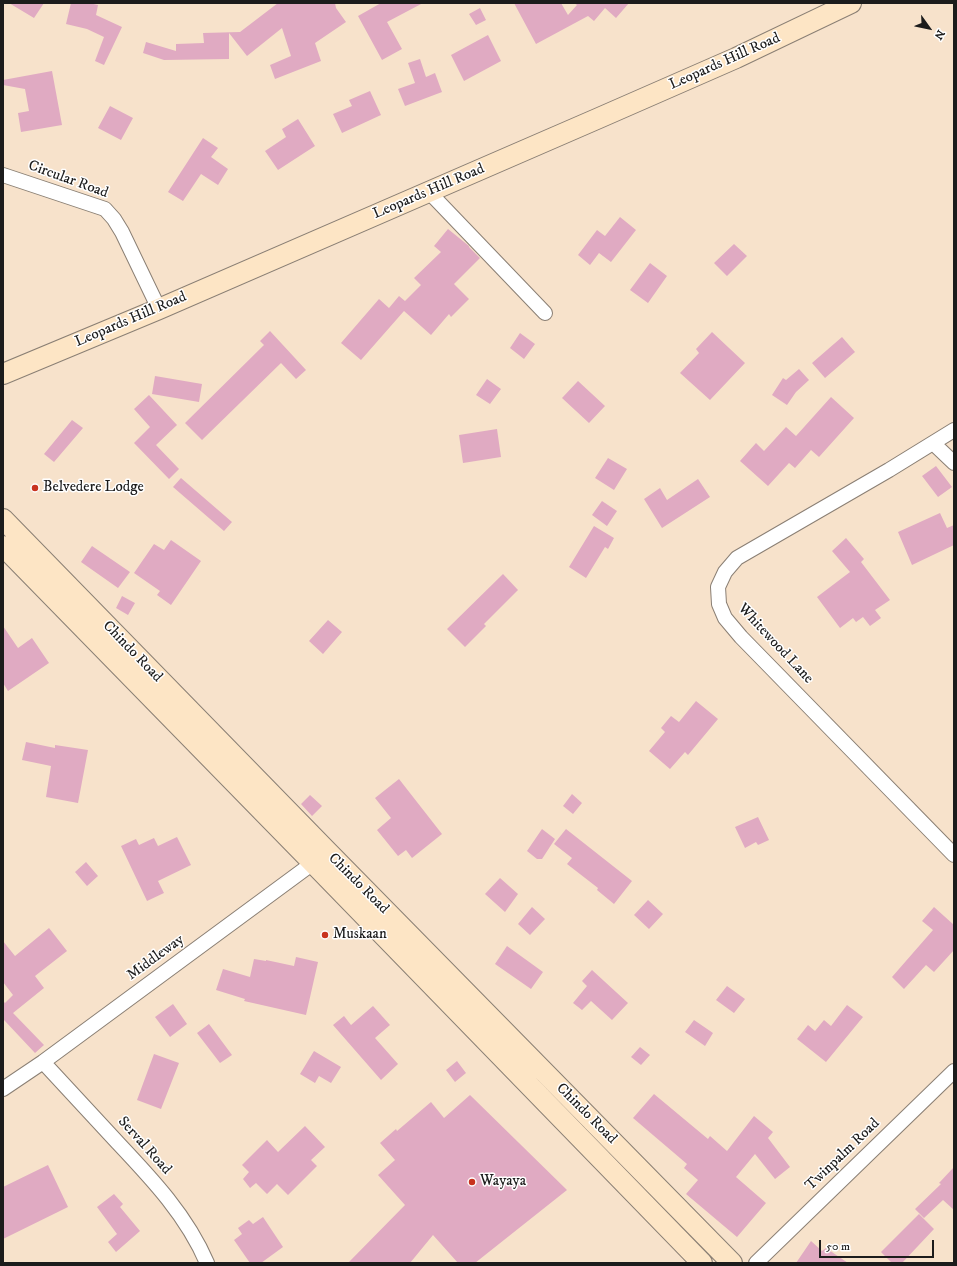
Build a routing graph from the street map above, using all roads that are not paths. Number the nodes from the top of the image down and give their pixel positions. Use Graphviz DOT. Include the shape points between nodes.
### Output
graph roads {
  1 [pos="851,3"];
  2 [pos="3,174"];
  3 [pos="429,192"];
  4 [pos="159,308"];
  5 [pos="545,313"];
  6 [pos="3,374"];
  7 [pos="954,430"];
  8 [pos="933,443"];
  9 [pos="954,463"];
  10 [pos="3,519"];
  11 [pos="3,546"];
  12 [pos="954,854"];
  13 [pos="319,856"];
  14 [pos="43,1062"];
  15 [pos="954,1071"];
  16 [pos="3,1089"];
  17 [pos="207,1263"];
  18 [pos="702,1263"];
  19 [pos="732,1263"];
  20 [pos="756,1263"];
  1 -- 3 [label="main road, Leopards Hill Road" via="736,58"];
  2 -- 4 [label="street, Circular Road" via="105,209 122,232"];
  3 -- 4 [label="main road, Leopards Hill Road"];
  3 -- 5 [label="street"];
  4 -- 6 [label="main road, Leopards Hill Road"];
  7 -- 8 [label="street, Whitewood Lane"];
  8 -- 9 [label="street"];
  8 -- 12 [label="street, Whitewood Lane" via="737,558 725,572 718,587 719,604 725,618 741,637"];
  10 -- 13 [label="main road, Chindo Road"];
  11 -- 13 [label="main road, Chindo Road"];
  13 -- 14 [label="street, Middleway"];
  13 -- 18 [label="main road, Chindo Road"];
  13 -- 19 [label="main road, Chindo Road"];
  14 -- 16 [label="street, Middleway"];
  14 -- 17 [label="street, Serval Road" via="150,1177 177,1210"];
  15 -- 20 [label="street, Twinpalm Road"];
}
